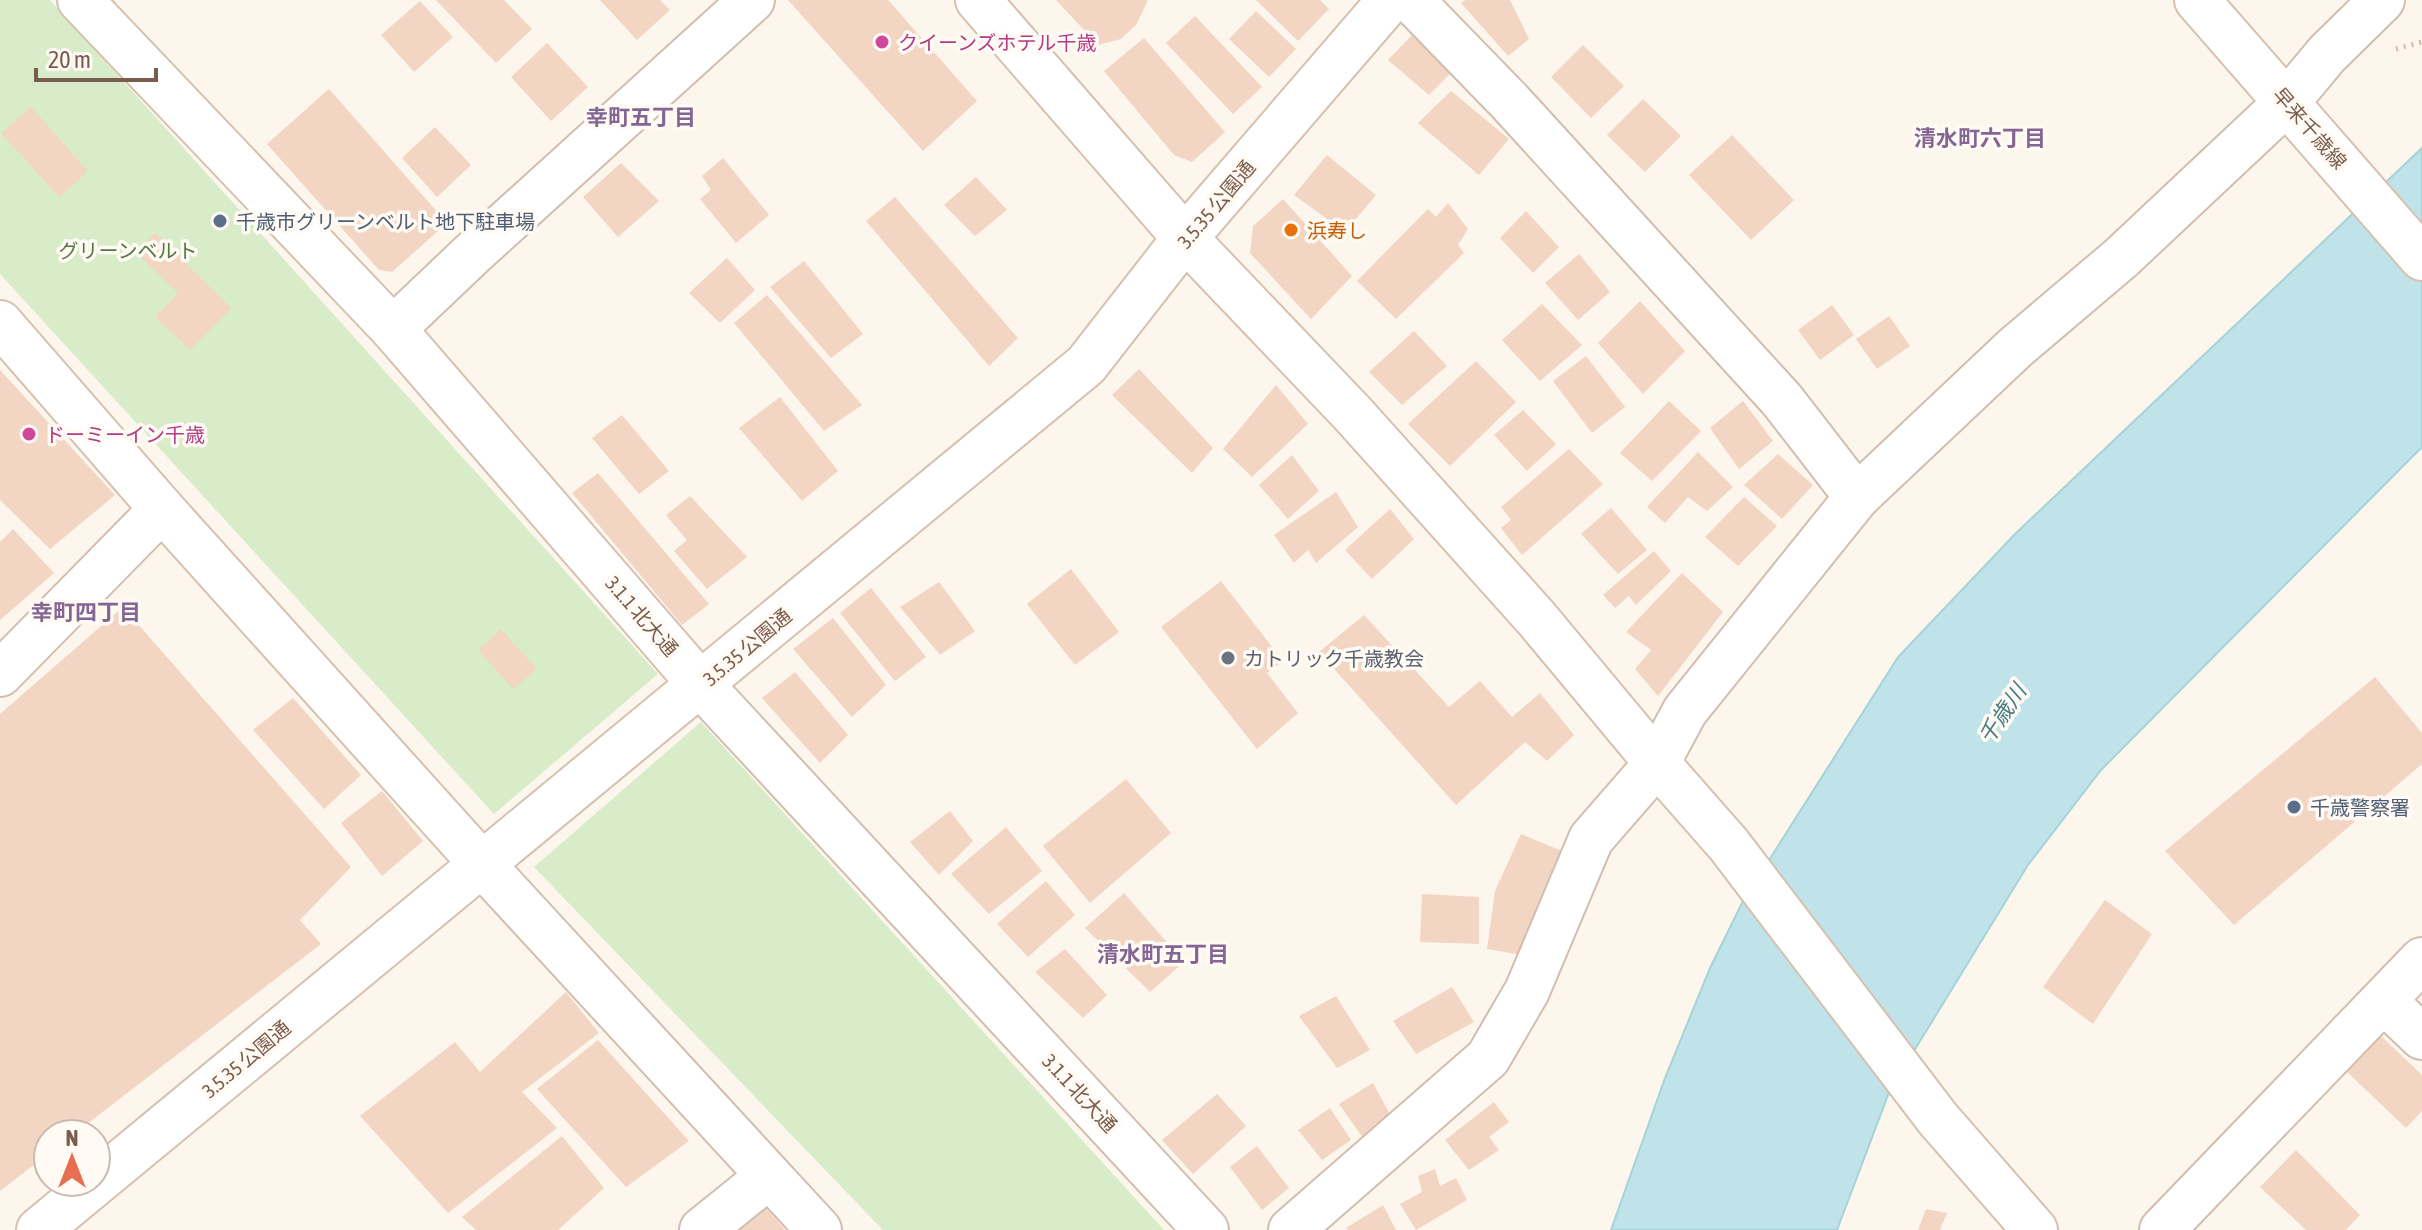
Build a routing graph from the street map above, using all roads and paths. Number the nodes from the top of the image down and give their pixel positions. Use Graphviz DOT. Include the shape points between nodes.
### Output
graph roads {
  1 [pos="80,0"];
  2 [pos="752,0"];
  3 [pos="978,0"];
  4 [pos="1390,0"];
  5 [pos="1411,0"];
  6 [pos="2197,0"];
  7 [pos="2382,0"];
  8 [pos="2300,116"];
  9 [pos="1185,238"];
  10 [pos="2422,258"];
  11 [pos="0,323"];
  12 [pos="393,329"];
  13 [pos="1857,497"];
  14 [pos="162,509"];
  15 [pos="0,674"];
  16 [pos="701,685"];
  17 [pos="1657,763"];
  18 [pos="481,863"];
  19 [pos="2422,960"];
  20 [pos="2384,1001"];
  21 [pos="2422,1037"];
  22 [pos="769,1176"];
  23 [pos="39,1230"];
  24 [pos="702,1230"];
  25 [pos="819,1230"];
  26 [pos="1206,1230"];
  27 [pos="1291,1230"];
  28 [pos="2035,1230"];
  29 [pos="2162,1230"];
  1 -- 12 [label="street, 3.1.1 北大通"];
  2 -- 12 [label="street"];
  3 -- 9 [label="street"];
  4 -- 9 [label="street, 3.5.35 公園通"];
  5 -- 13 [label="street" via="1782,400"];
  6 -- 8 [label="street, 早来千歳線"];
  7 -- 8 [label="street" via="2327,54"];
  8 -- 10 [label="street, 早来千歳線"];
  8 -- 13 [label="street" via="2016,347"];
  9 -- 16 [label="street, 3.5.35 公園通" via="1086,365"];
  9 -- 17 [label="street" via="1353,414 1537,619"];
  11 -- 14 [label="street"];
  12 -- 16 [label="street, 3.1.1 北大通"];
  13 -- 17 [label="street" via="1685,711"];
  14 -- 15 [label="street"];
  14 -- 18 [label="street"];
  16 -- 18 [label="street, 3.5.35 公園通"];
  16 -- 26 [label="street, 3.1.1 北大通"];
  17 -- 27 [label="street" via="1591,839 1527,991 1488,1058"];
  17 -- 28 [label="street" via="1729,845 1938,1119"];
  18 -- 22 [label="street"];
  18 -- 23 [label="street, 3.5.35 公園通"];
  19 -- 20 [label="street"];
  20 -- 21 [label="street"];
  20 -- 29 [label="street"];
  22 -- 24 [label="street"];
  22 -- 25 [label="street"];
}
